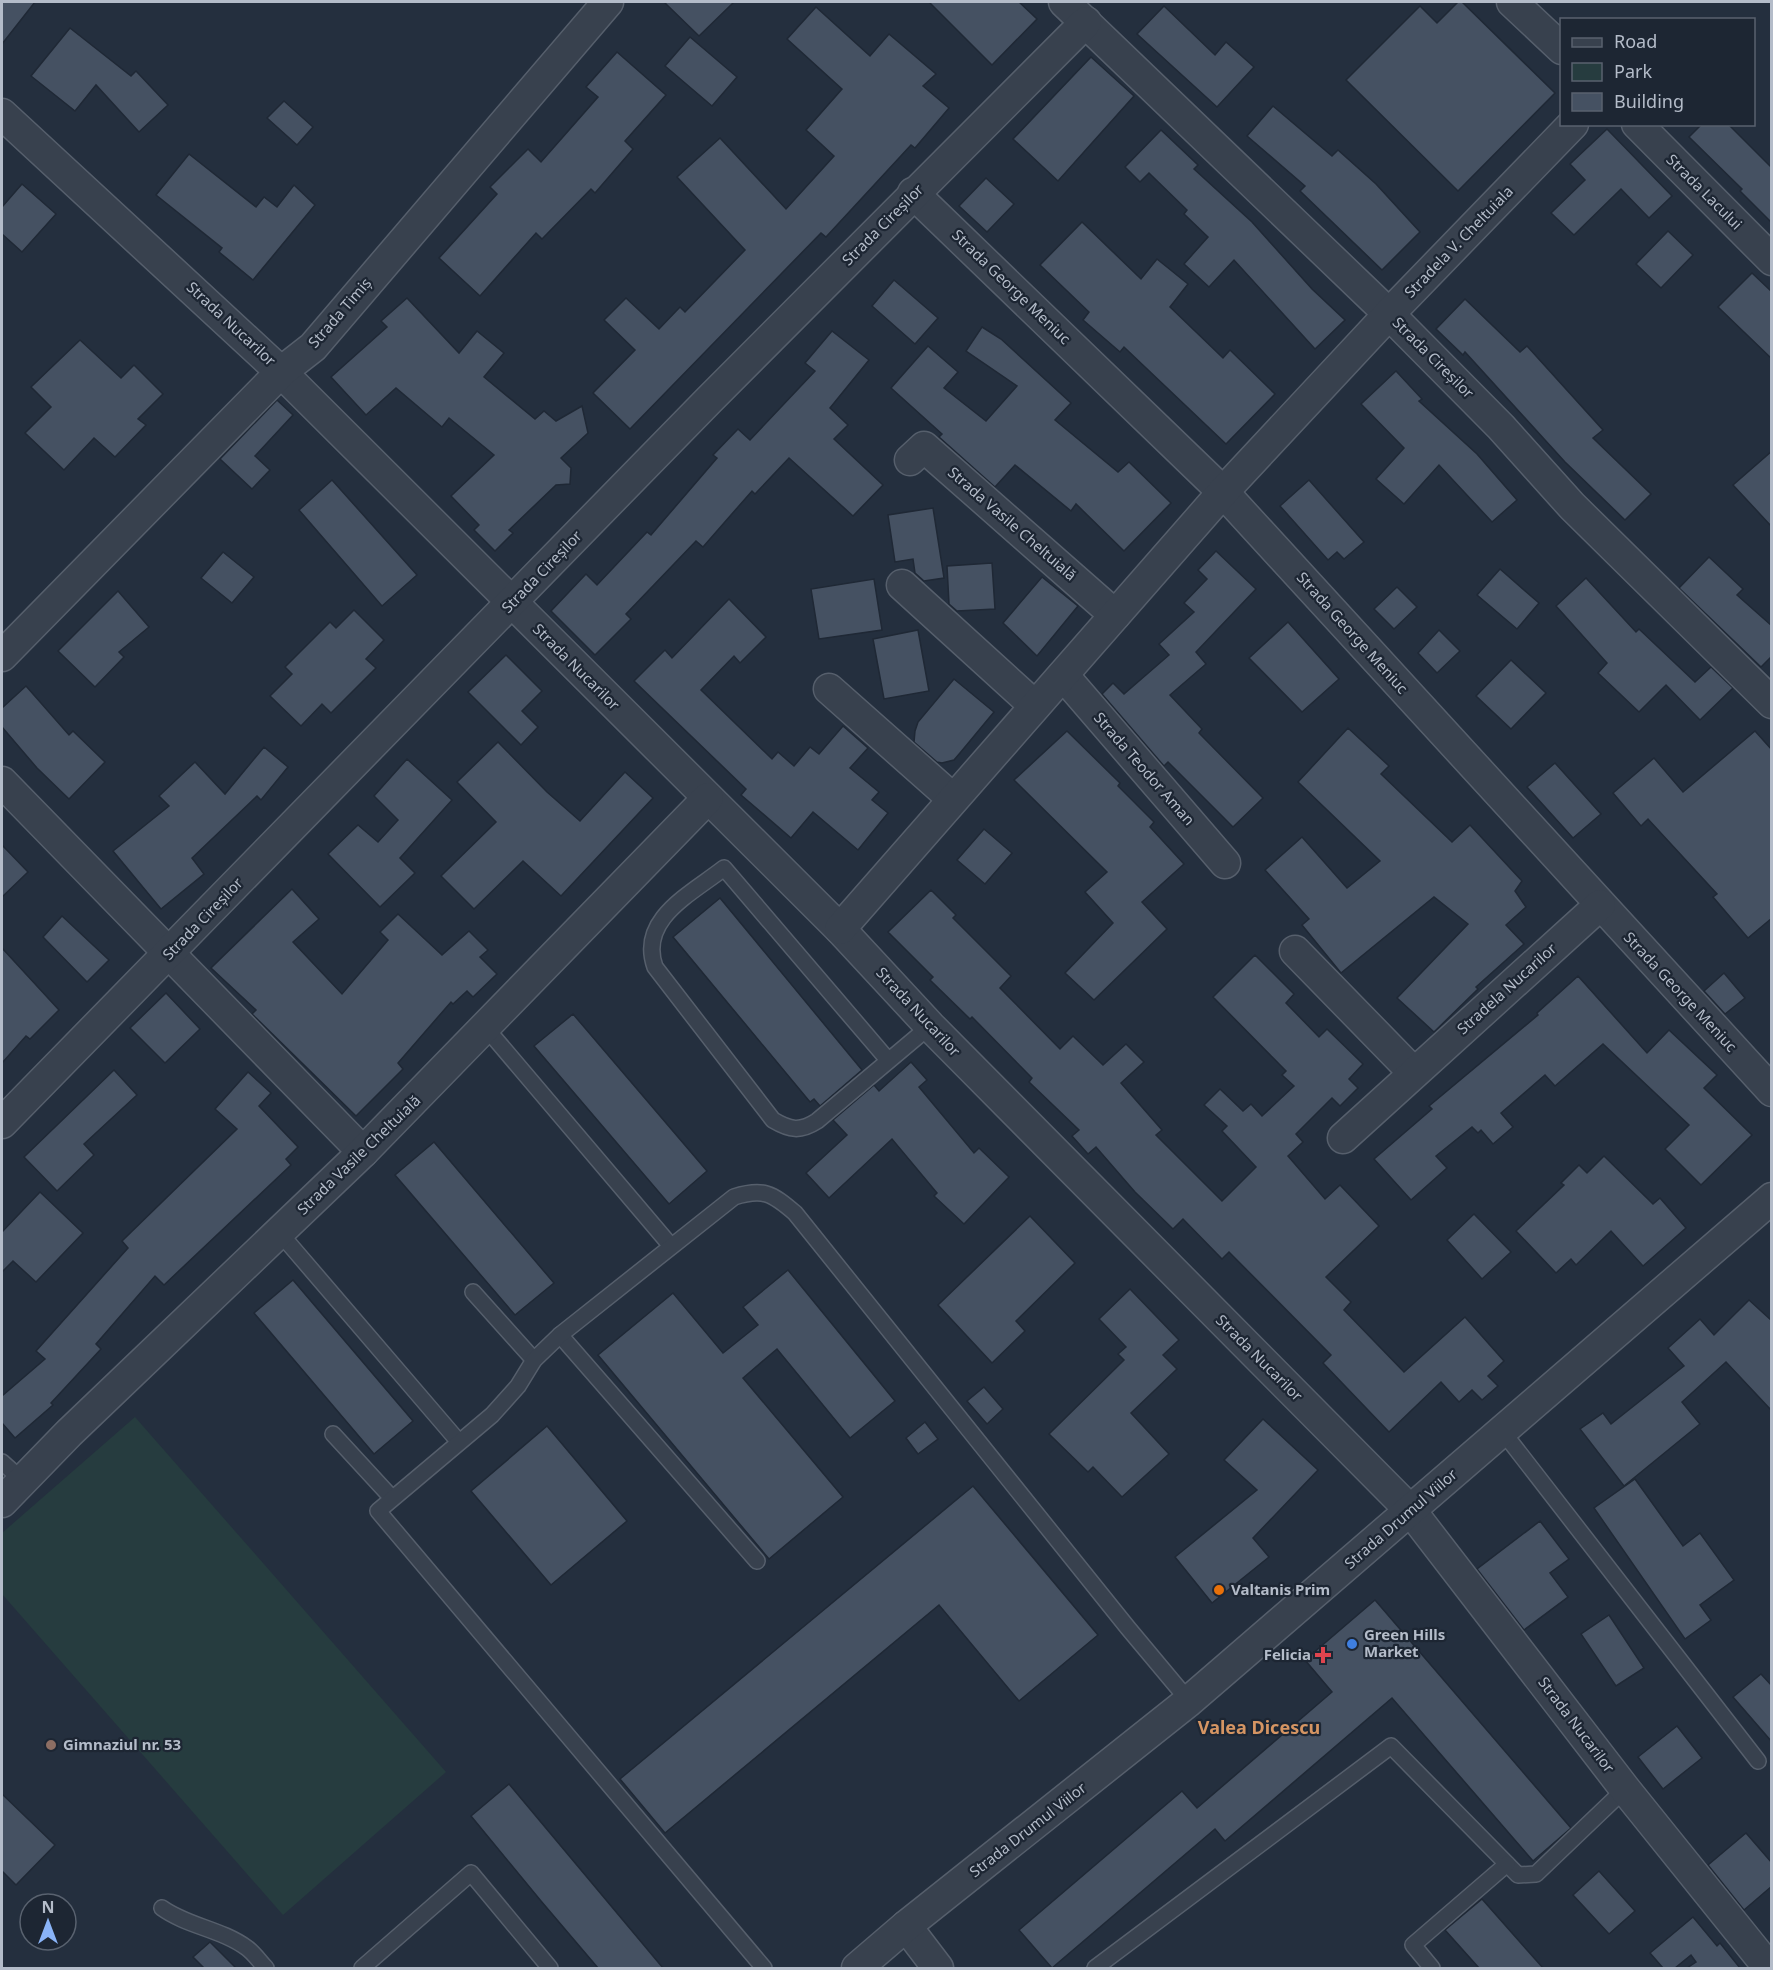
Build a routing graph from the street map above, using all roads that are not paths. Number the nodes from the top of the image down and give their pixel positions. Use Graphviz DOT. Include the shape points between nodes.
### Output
graph roads {
  1 [pos="608,2"];
  2 [pos="1064,2"];
  3 [pos="1512,2"];
  4 [pos="1086,22"];
  5 [pos="1560,47"];
  6 [pos="2,114"];
  7 [pos="1571,126"];
  8 [pos="1639,126"];
  9 [pos="913,194"];
  10 [pos="1772,261"];
  11 [pos="1389,314"];
  12 [pos="281,372"];
  13 [pos="910,460"];
  14 [pos="1223,492"];
  15 [pos="902,585"];
  16 [pos="512,603"];
  17 [pos="1115,615"];
  18 [pos="2,655"];
  19 [pos="1063,675"];
  20 [pos="829,689"];
  21 [pos="1772,703"];
  22 [pos="1035,706"];
  23 [pos="2,782"];
  24 [pos="708,798"];
  25 [pos="953,799"];
  26 [pos="1225,863"];
  27 [pos="1600,905"];
  28 [pos="840,929"];
  29 [pos="1295,951"];
  30 [pos="170,953"];
  31 [pos="930,1026"];
  32 [pos="486,1028"];
  33 [pos="888,1060"];
  34 [pos="1414,1073"];
  35 [pos="1772,1091"];
  36 [pos="2,1124"];
  37 [pos="1343,1138"];
  38 [pos="363,1152"];
  39 [pos="1772,1198"];
  40 [pos="279,1232"];
  41 [pos="671,1246"];
  42 [pos="473,1292"];
  43 [pos="560,1335"];
  44 [pos="534,1360"];
  45 [pos="1503,1432"];
  46 [pos="333,1434"];
  47 [pos="459,1442"];
  48 [pos="12,1471"];
  49 [pos="391,1497"];
  50 [pos="2,1503"];
  51 [pos="1411,1510"];
  52 [pos="757,1561"];
  53 [pos="1189,1701"];
  54 [pos="1758,1761"];
  55 [pos="1625,1789"];
  56 [pos="1507,1864"];
  57 [pos="162,1908"];
  58 [pos="906,1926"];
  59 [pos="1106,1966"];
  60 [pos="266,1968"];
  61 [pos="362,1968"];
  62 [pos="550,1968"];
  63 [pos="764,1968"];
  64 [pos="857,1968"];
  65 [pos="938,1968"];
  66 [pos="1432,1968"];
  67 [pos="1769,1968"];
  1 -- 12 [label="street, Strada Timiș" via="312,346"];
  2 -- 4 [label="street, Strada Cireșilor"];
  3 -- 5 [label="street"];
  4 -- 9 [label="street, Strada Cireșilor"];
  4 -- 11 [label="street, Strada Cireșilor"];
  6 -- 12 [label="street, Strada Nucarilor"];
  7 -- 11 [label="street, Stradela V. Cheltuiala"];
  8 -- 10 [label="street, Strada Lacului"];
  9 -- 14 [label="street, Strada George Meniuc"];
  9 -- 16 [label="street, Strada Cireșilor"];
  11 -- 14 [label="street, Stradela V. Cheltuiala"];
  11 -- 21 [label="street, Strada Cireșilor" via="1501,427 1572,506"];
  12 -- 16 [label="street, Strada Nucarilor"];
  12 -- 18 [label="street, Strada Timiș"];
  13 -- 17 [label="street, Strada Vasile Cheltuială" via="924,447"];
  14 -- 17 [label="street"];
  14 -- 27 [label="street, Strada George Meniuc"];
  15 -- 22 [label="street"];
  16 -- 24 [label="street, Strada Nucarilor"];
  16 -- 30 [label="street, Strada Cireșilor"];
  17 -- 19 [label="street"];
  19 -- 22 [label="street"];
  19 -- 26 [label="street, Strada Teodor Aman"];
  20 -- 25 [label="street"];
  22 -- 25 [label="street"];
  23 -- 30 [label="street"];
  24 -- 28 [label="street, Strada Nucarilor"];
  24 -- 32 [label="street, Strada Vasile Cheltuială"];
  25 -- 28 [label="street"];
  27 -- 34 [label="street, Stradela Nucarilor"];
  27 -- 35 [label="street, Strada George Meniuc"];
  28 -- 31 [label="street, Strada Nucarilor"];
  29 -- 34 [label="street"];
  30 -- 36 [label="street, Strada Cireșilor"];
  30 -- 38 [label="street"];
  31 -- 33 [label="lane"];
  31 -- 51 [label="street, Strada Nucarilor"];
  32 -- 38 [label="street, Strada Vasile Cheltuială"];
  32 -- 41 [label="lane"];
  33 -- 33 [label="lane" via="806,1128 795,1130 779,1124 655,967 650,942 659,921 724,868"];
  34 -- 37 [label="street, Stradela Nucarilor"];
  38 -- 40 [label="street, Strada Vasile Cheltuială"];
  39 -- 45 [label="street, Strada Drumul Viilor"];
  40 -- 47 [label="lane"];
  40 -- 48 [label="street, Strada Vasile Cheltuială"];
  41 -- 43 [label="lane"];
  41 -- 53 [label="lane" via="734,1197 755,1191 777,1197 795,1213"];
  42 -- 44 [label="lane"];
  43 -- 44 [label="lane"];
  43 -- 52 [label="lane"];
  44 -- 47 [label="lane" via="506,1400"];
  45 -- 51 [label="street, Strada Drumul Viilor"];
  45 -- 54 [label="lane"];
  46 -- 49 [label="lane"];
  47 -- 49 [label="lane"];
  48 -- 50 [label="street, Strada Vasile Cheltuială"];
  49 -- 63 [label="lane" via="378,1510"];
  51 -- 53 [label="street, Strada Drumul Viilor"];
  51 -- 55 [label="street, Strada Nucarilor"];
  53 -- 58 [label="street, Strada Drumul Viilor"];
  55 -- 56 [label="lane" via="1536,1874 1518,1875"];
  55 -- 67 [label="street, Strada Nucarilor"];
  56 -- 59 [label="lane" via="1391,1746"];
  56 -- 66 [label="lane" via="1413,1945"];
  57 -- 60 [label="lane" via="178,1920 247,1948"];
  58 -- 64 [label="street, Strada Drumul Viilor"];
  58 -- 65 [label="street"];
  61 -- 62 [label="lane" via="471,1873"];
}
